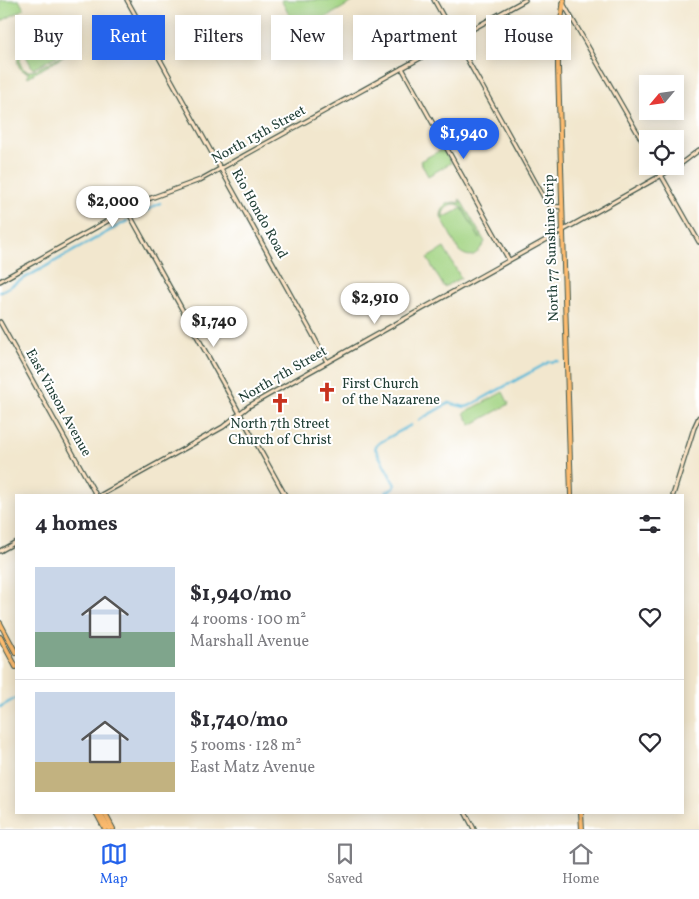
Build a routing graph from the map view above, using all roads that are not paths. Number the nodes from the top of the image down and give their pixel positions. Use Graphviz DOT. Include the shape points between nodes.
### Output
graph roads {
  1 [pos="127,0"];
  2 [pos="434,0"];
  3 [pos="525,0"];
  4 [pos="563,1"];
  5 [pos="442,15"];
  6 [pos="476,27"];
  7 [pos="417,60"];
  8 [pos="467,60"];
  9 [pos="402,68"];
  10 [pos="639,134"];
  11 [pos="699,150"];
  12 [pos="221,168"];
  13 [pos="662,176"];
  14 [pos="562,207"];
  15 [pos="127,210"];
  16 [pos="563,231"];
  17 [pos="699,242"];
  18 [pos="509,260"];
  19 [pos="0,281"];
  20 [pos="0,322"];
  21 [pos="327,362"];
  22 [pos="240,413"];
  23 [pos="699,417"];
  24 [pos="95,494"];
  25 [pos="103,494"];
  26 [pos="284,494"];
  27 [pos="571,494"];
  28 [pos="673,494"];
  29 [pos="15,543"];
  30 [pos="0,551"];
  31 [pos="0,623"];
  32 [pos="0,637"];
  33 [pos="15,651"];
  34 [pos="15,665"];
  35 [pos="98,814"];
  36 [pos="105,814"];
  37 [pos="466,814"];
  38 [pos="581,814"];
  39 [pos="107,829"];
  40 [pos="114,829"];
  41 [pos="474,829"];
  42 [pos="582,829"];
  1 -- 12 [label="street, Rio Hondo Road"];
  2 -- 5 [label="street"];
  3 -- 6 [label="street, North 13th Street"];
  4 -- 10 [label="street"];
  4 -- 14 [label="main road, North 77 Sunshine Strip" via="558,47"];
  7 -- 9 [label="street, North 13th Street"];
  8 -- 14 [label="street" via="546,201 553,207"];
  9 -- 12 [label="street, North 13th Street"];
  9 -- 18 [label="street"];
  11 -- 13 [label="street, North 7th Street"];
  12 -- 15 [label="street, North 13th Street"];
  12 -- 21 [label="street, Rio Hondo Road"];
  13 -- 16 [label="street, North 7th Street"];
  13 -- 17 [label="street"];
  14 -- 16 [label="main road, North 77 Sunshine Strip"];
  15 -- 19 [label="street, North 13th Street"];
  15 -- 22 [label="street"];
  16 -- 18 [label="street, North 7th Street"];
  16 -- 27 [label="main road, North 77 Sunshine Strip"];
  18 -- 21 [label="street, North 7th Street"];
  20 -- 24 [label="street, East Vinson Avenue"];
  21 -- 22 [label="street, North 7th Street"];
  22 -- 25 [label="street, North 7th Street" via="222,427"];
  22 -- 26 [label="street"];
  23 -- 28 [label="street"];
  29 -- 30 [label="street"];
  31 -- 33 [label="main road"];
  32 -- 34 [label="main road"];
  35 -- 39 [label="main road"];
  36 -- 40 [label="main road"];
  37 -- 41 [label="street"];
  38 -- 42 [label="main road"];
}
